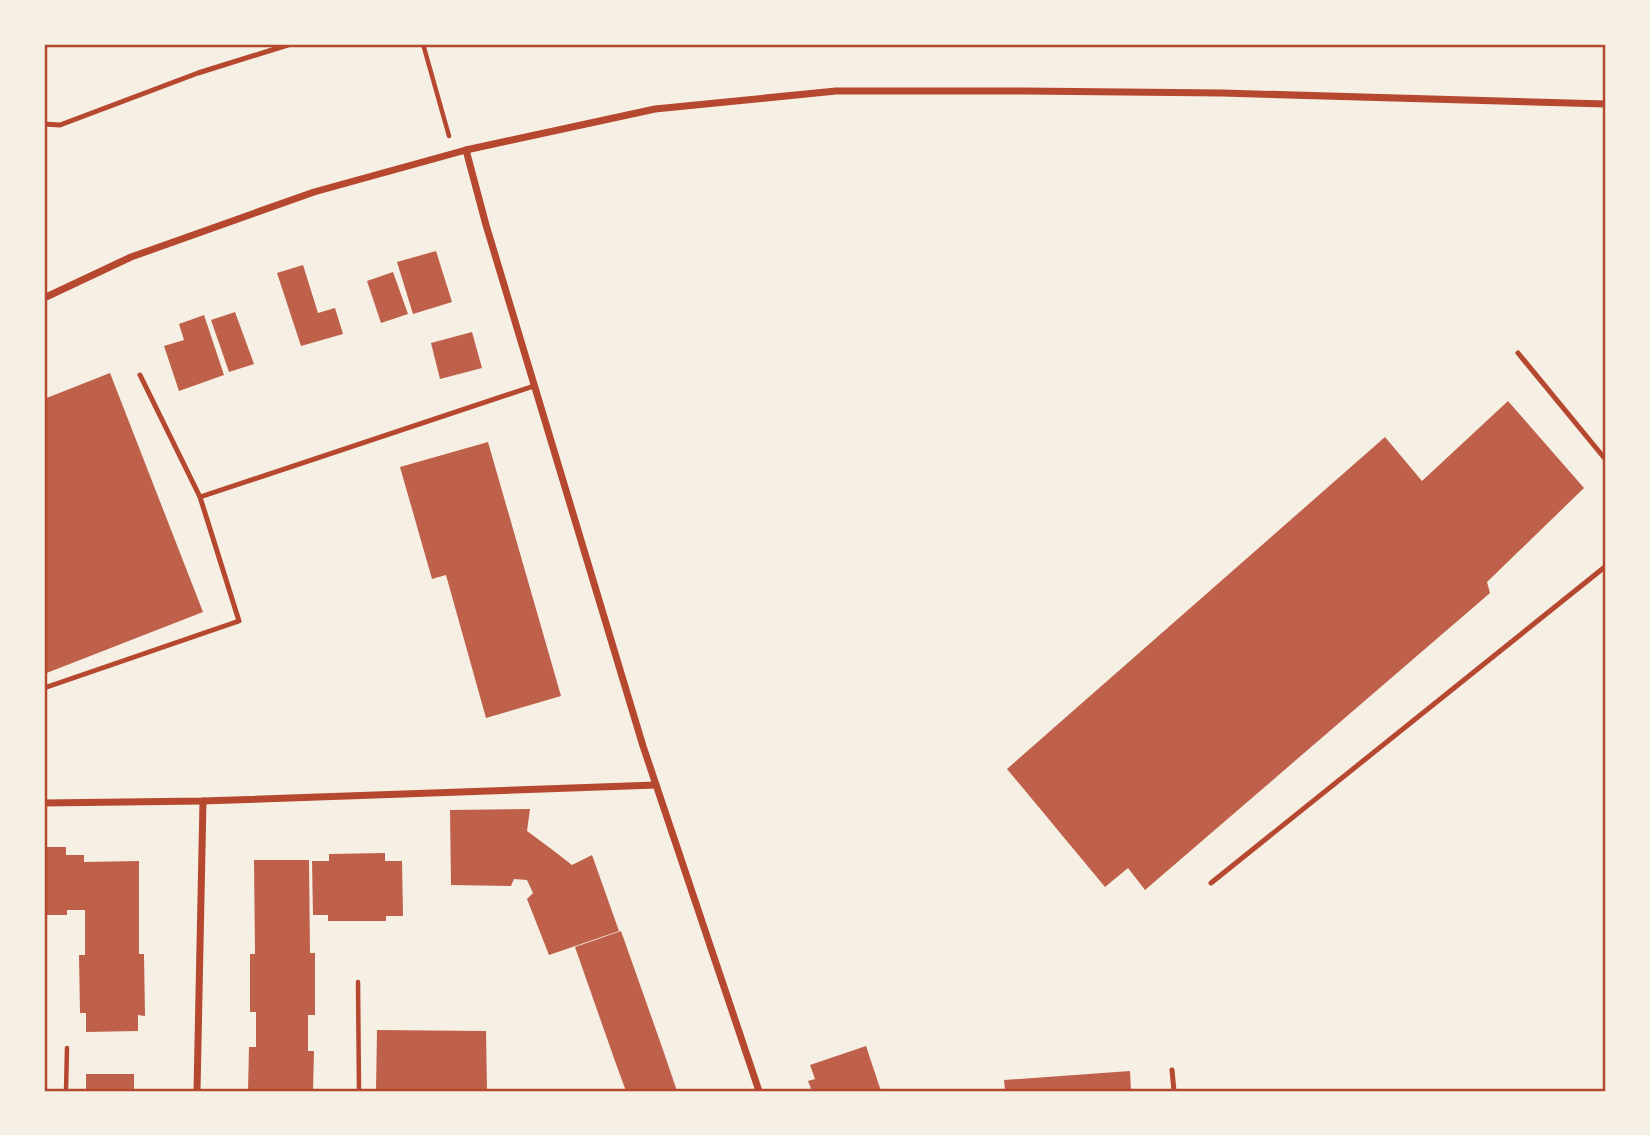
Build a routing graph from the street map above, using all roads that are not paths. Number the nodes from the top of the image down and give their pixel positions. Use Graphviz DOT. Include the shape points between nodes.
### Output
graph roads {
  1 [pos="291,44"];
  2 [pos="1606,104"];
  3 [pos="44,124"];
  4 [pos="466,150"];
  5 [pos="44,298"];
  6 [pos="1518,353"];
  7 [pos="140,376"];
  8 [pos="534,386"];
  9 [pos="1606,460"];
  10 [pos="200,497"];
  11 [pos="1606,566"];
  12 [pos="44,688"];
  13 [pos="656,785"];
  14 [pos="203,801"];
  15 [pos="44,803"];
  16 [pos="1211,883"];
  17 [pos="1172,1070"];
  18 [pos="197,1091"];
  19 [pos="760,1091"];
  20 [pos="1174,1091"];
  1 -- 3 [label="lane" via="60,125"];
  2 -- 4 [label="street" via="1222,93 836,91 655,109"];
  4 -- 5 [label="street" via="300,197 131,257"];
  4 -- 8 [label="street"];
  6 -- 9 [label="lane"];
  7 -- 10 [label="lane"];
  8 -- 10 [label="lane"];
  8 -- 13 [label="street"];
  10 -- 12 [label="lane" via="239,621"];
  11 -- 16 [label="lane"];
  13 -- 14 [label="street"];
  13 -- 19 [label="street"];
  14 -- 15 [label="street"];
  14 -- 18 [label="street"];
  17 -- 20 [label="lane"];
}
